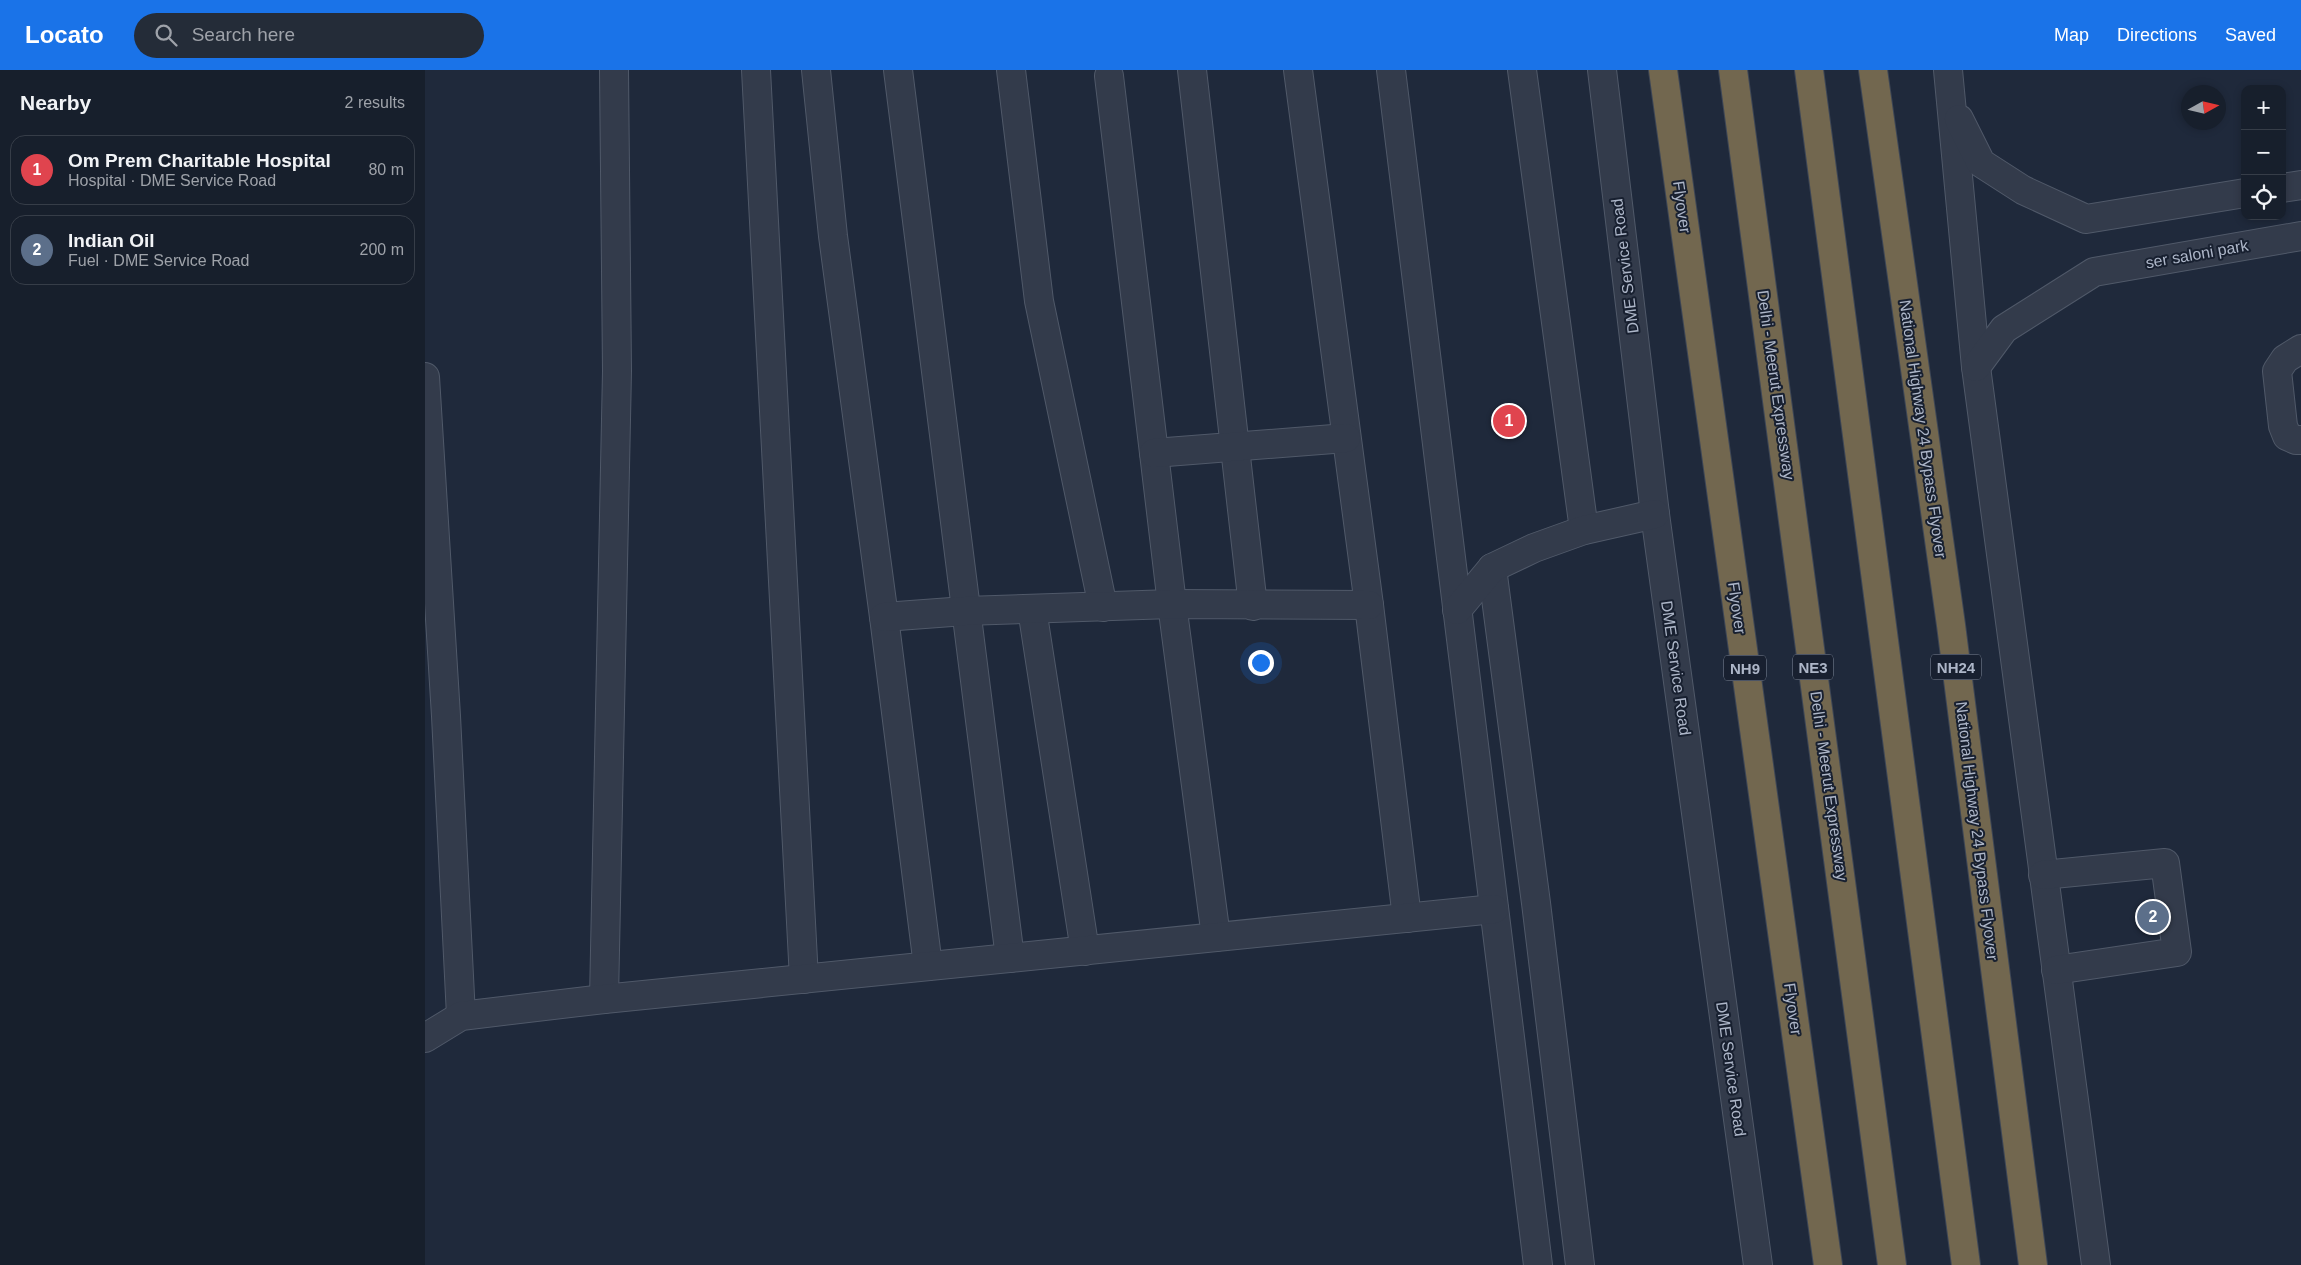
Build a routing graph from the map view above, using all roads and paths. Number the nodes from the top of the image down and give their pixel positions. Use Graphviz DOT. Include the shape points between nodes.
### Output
graph roads {
  1 [pos="614,70"];
  2 [pos="756,70"];
  3 [pos="816,70"];
  4 [pos="898,70"];
  5 [pos="1011,70"];
  6 [pos="1192,70"];
  7 [pos="1298,70"];
  8 [pos="1391,70"];
  9 [pos="1522,70"];
  10 [pos="1602,70"];
  11 [pos="1663,70"];
  12 [pos="1733,70"];
  13 [pos="1809,70"];
  14 [pos="1873,70"];
  15 [pos="1948,70"];
  16 [pos="1109,76"];
  17 [pos="1952,104"];
  18 [pos="2301,184"];
  19 [pos="2286,187"];
  20 [pos="2241,195"];
  21 [pos="2301,236"];
  22 [pos="2301,349"];
  23 [pos="1975,367"];
  24 [pos="425,377"];
  25 [pos="1346,438"];
  26 [pos="2301,440"];
  27 [pos="1235,446"];
  28 [pos="1154,453"];
  29 [pos="1655,514"];
  30 [pos="1584,530"];
  31 [pos="1492,568"];
  32 [pos="1172,604"];
  33 [pos="1369,605"];
  34 [pos="1253,606"];
  35 [pos="1103,607"];
  36 [pos="1032,609"];
  37 [pos="1457,610"];
  38 [pos="965,611"];
  39 [pos="885,617"];
  40 [pos="2043,875"];
  41 [pos="1494,909"];
  42 [pos="1407,918"];
  43 [pos="1216,937"];
  44 [pos="1085,951"];
  45 [pos="1009,958"];
  46 [pos="928,966"];
  47 [pos="2056,970"];
  48 [pos="805,979"];
  49 [pos="603,999"];
  50 [pos="461,1016"];
  51 [pos="425,1038"];
  52 [pos="1555,1058"];
  53 [pos="1513,1066"];
  54 [pos="1538,1265"];
  55 [pos="1580,1265"];
  56 [pos="1758,1265"];
  57 [pos="1828,1265"];
  58 [pos="1892,1265"];
  59 [pos="1966,1265"];
  60 [pos="2033,1265"];
  61 [pos="2096,1265"];
  1 -- 49 [label="street" via="617,371"];
  2 -- 48 [label="street"];
  3 -- 39 [label="street" via="833,236"];
  4 -- 38 [label="street"];
  5 -- 35 [label="street" via="1039,301"];
  6 -- 27 [label="street"];
  7 -- 25 [label="street"];
  8 -- 37 [label="street"];
  9 -- 30 [label="street"];
  10 -- 29 [label="street, DME Service Road"];
  11 -- 57 [label="highway, Flyover / NH9"];
  12 -- 58 [label="highway, Delhi - Meerut Expressway / NE3"];
  13 -- 59 [label="highway"];
  14 -- 60 [label="highway, National Highway 24 Bypass Flyover / NH24" via="1951,625"];
  15 -- 17 [label="street"];
  16 -- 28 [label="street"];
  17 -- 20 [label="street" via="1981,163 2023,190 2086,219"];
  17 -- 23 [label="street"];
  18 -- 19 [label="street"];
  21 -- 23 [label="street, ser saloni park" via="2093,272 2004,329"];
  22 -- 26 [label="street" via="2285,359 2277,372 2283,426 2287,436"];
  23 -- 40 [label="street"];
  24 -- 50 [label="street"];
  25 -- 27 [label="street"];
  25 -- 33 [label="street"];
  27 -- 28 [label="street"];
  27 -- 34 [label="street"];
  28 -- 32 [label="street"];
  29 -- 30 [label="street"];
  29 -- 56 [label="street, DME Service Road"];
  30 -- 31 [label="street"];
  31 -- 37 [label="street"];
  31 -- 52 [label="street"];
  32 -- 34 [label="street"];
  32 -- 35 [label="street"];
  32 -- 43 [label="street"];
  33 -- 34 [label="street"];
  33 -- 42 [label="street"];
  35 -- 36 [label="street"];
  36 -- 38 [label="street"];
  36 -- 44 [label="street"];
  37 -- 41 [label="street"];
  38 -- 39 [label="street"];
  38 -- 45 [label="street"];
  39 -- 46 [label="street"];
  40 -- 47 [label="street"];
  40 -- 47 [label="street" via="2165,863 2177,952"];
  41 -- 42 [label="street"];
  41 -- 53 [label="street"];
  42 -- 43 [label="street"];
  43 -- 44 [label="street"];
  44 -- 45 [label="street"];
  45 -- 46 [label="street"];
  46 -- 48 [label="street"];
  47 -- 61 [label="street"];
  48 -- 49 [label="street"];
  49 -- 50 [label="street"];
  50 -- 51 [label="street"];
  52 -- 53 [label="street"];
  52 -- 55 [label="street"];
  53 -- 54 [label="street"];
}
